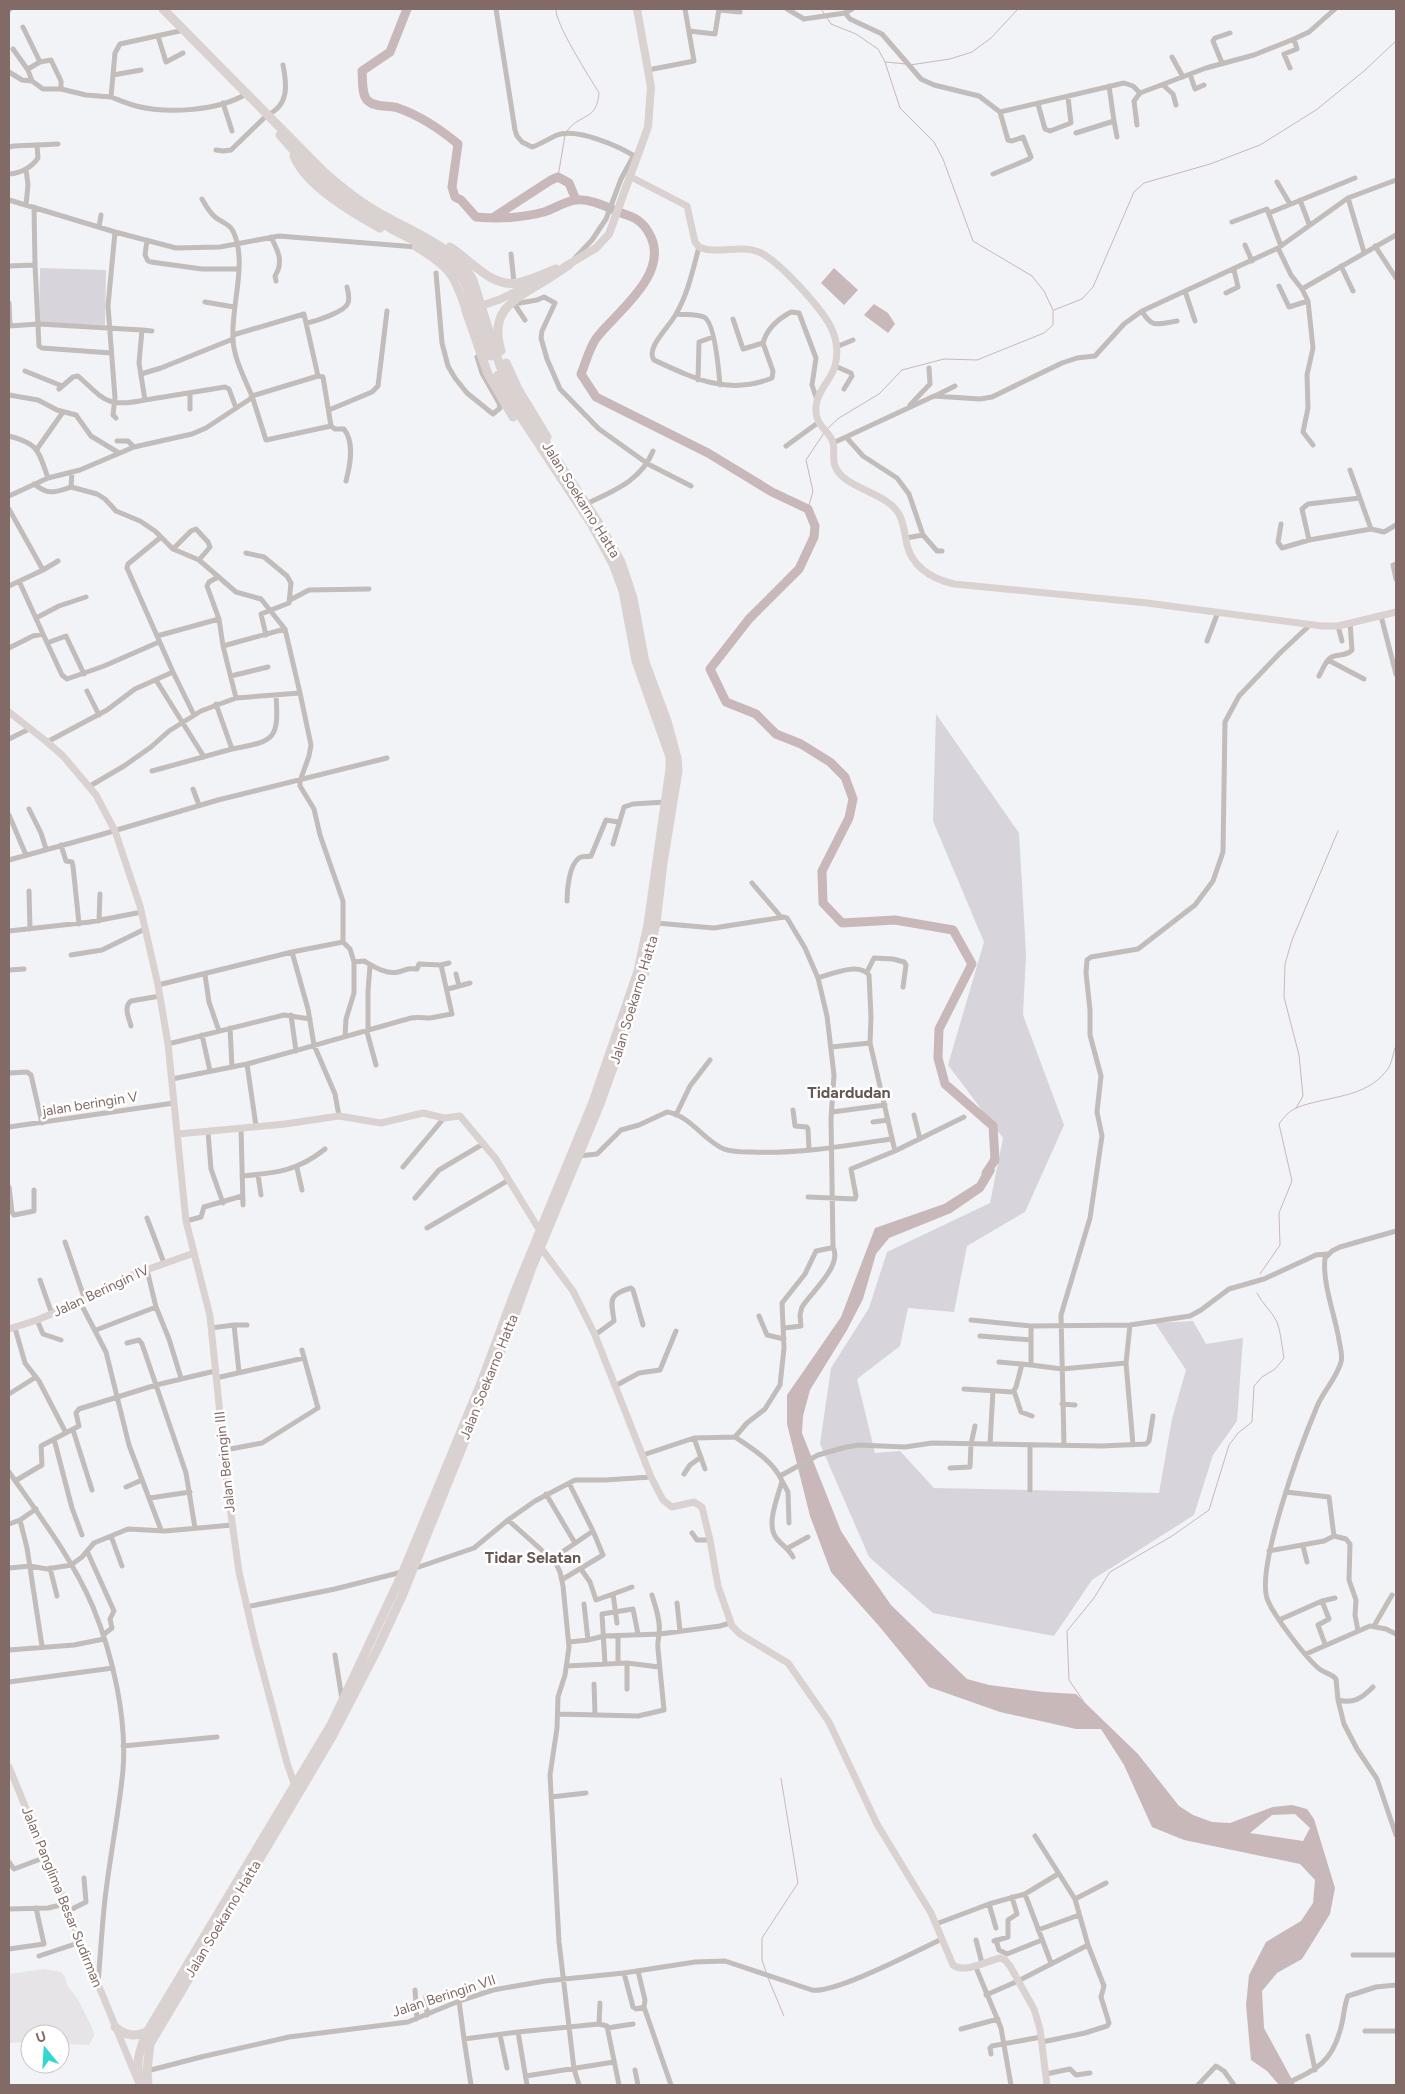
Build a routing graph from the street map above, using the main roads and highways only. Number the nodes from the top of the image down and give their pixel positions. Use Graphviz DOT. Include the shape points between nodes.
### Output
graph roads {
  1 [pos="163,9"];
  2 [pos="637,9"];
  3 [pos="266,116"];
  4 [pos="291,148"];
  5 [pos="371,211"];
  6 [pos="416,248"];
  7 [pos="569,265"];
  8 [pos="466,311"];
  9 [pos="566,479"];
  10 [pos="674,770"];
  11 [pos="515,1303"];
  12 [pos="296,1790"];
  13 [pos="206,1940"];
  14 [pos="115,2027"];
  15 [pos="147,2032"];
  16 [pos="140,2072"];
  17 [pos="144,2084"];
  1 -- 3 [label="highway"];
  2 -- 7 [label="main road" via="651,100 648,128 626,180 613,225 603,242"];
  3 -- 4 [label="highway"];
  3 -- 5 [label="highway" via="323,171"];
  4 -- 5 [label="highway" via="317,175"];
  4 -- 6 [label="highway" via="306,174 338,203"];
  5 -- 7 [label="highway" via="411,225 449,247 497,282 514,283"];
  5 -- 9 [label="highway, Jalan Soekarno Hatta" via="444,249 467,270 505,377"];
  6 -- 8 [label="main road" via="435,259 452,275"];
  7 -- 8 [label="main road" via="501,299"];
  7 -- 9 [label="highway" via="513,303 502,313 498,329 503,356"];
  8 -- 9 [label="highway" via="481,357 501,402"];
  9 -- 10 [label="highway, Jalan Soekarno Hatta" via="617,573 636,661"];
  9 -- 10 [label="highway, Jalan Soekarno Hatta" via="586,504 625,572 645,662 675,750"];
  10 -- 11 [label="highway, Jalan Soekarno Hatta" via="665,802 638,971 605,1070 540,1230"];
  10 -- 11 [label="highway, Jalan Soekarno Hatta" via="656,924 645,972 600,1104"];
  11 -- 12 [label="highway, Jalan Soekarno Hatta" via="402,1572 342,1702"];
  11 -- 12 [label="highway, Jalan Soekarno Hatta" via="510,1329 388,1627 332,1737"];
  12 -- 13 [label="highway, Jalan Soekarno Hatta"];
  13 -- 15 [label="highway, Jalan Soekarno Hatta"];
  13 -- 16 [label="highway, Jalan Soekarno Hatta" via="150,2044"];
  14 -- 15 [label="highway" via="128,2035"];
  15 -- 16 [label="highway, Jalan Soekarno Hatta" via="136,2062"];
  16 -- 17 [label="highway"];
}
